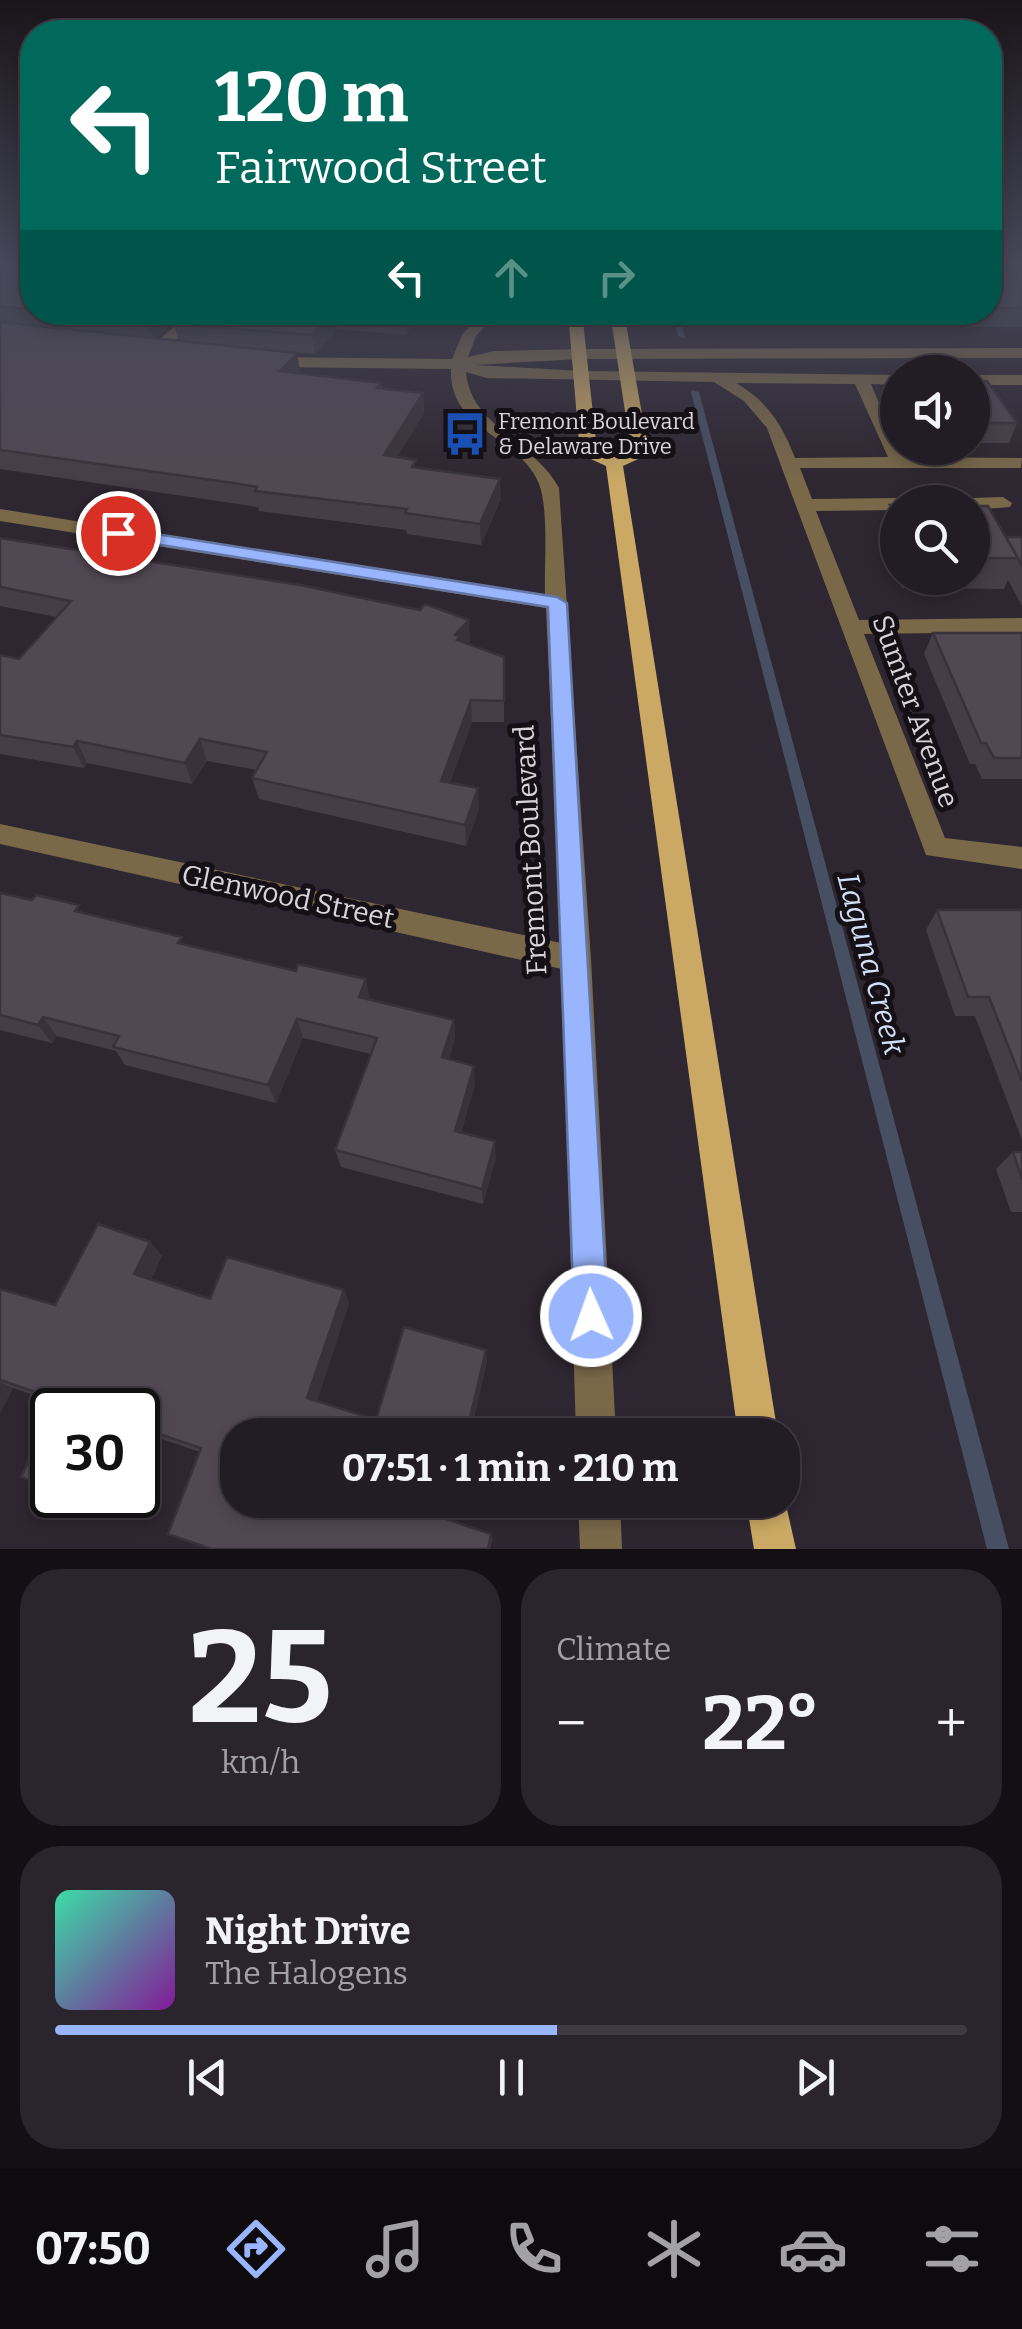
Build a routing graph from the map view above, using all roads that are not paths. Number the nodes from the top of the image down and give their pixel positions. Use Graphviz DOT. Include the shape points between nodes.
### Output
graph roads {
  1 [pos="170,338"];
  2 [pos="469,338"];
  3 [pos="578,338"];
  4 [pos="623,338"];
  5 [pos="138,348"];
  6 [pos="156,350"];
  7 [pos="175,352"];
  8 [pos="1022,353"];
  9 [pos="580,354"];
  10 [pos="626,354"];
  11 [pos="251,360"];
  12 [pos="455,364"];
  13 [pos="581,376"];
  14 [pos="629,377"];
  15 [pos="720,380"];
  16 [pos="796,380"];
  17 [pos="860,380"];
  18 [pos="880,380"];
  19 [pos="990,380"];
  20 [pos="1022,380"];
  21 [pos="880,422"];
  22 [pos="775,427"];
  23 [pos="880,462"];
  24 [pos="614,463"];
  25 [pos="789,463"];
  26 [pos="990,463"];
  27 [pos="1021,463"];
  28 [pos="990,503"];
  29 [pos="1002,503"];
  30 [pos="880,504"];
  31 [pos="805,505"];
  32 [pos="0,515"];
  33 [pos="557,603"];
  34 [pos="1022,624"];
  35 [pos="852,626"];
  36 [pos="0,834"];
  37 [pos="1022,858"];
  38 [pos="576,960"];
  39 [pos="595,1418"];
  40 [pos="755,1418"];
  41 [pos="600,1518"];
  42 [pos="771,1518"];
  43 [pos="601,1549"];
  44 [pos="775,1549"];
  1 -- 6 [label="street"];
  2 -- 12 [label="street"];
  3 -- 9 [label="main road"];
  4 -- 10 [label="main road"];
  5 -- 6 [label="street"];
  6 -- 7 [label="street"];
  8 -- 10 [label="street"];
  9 -- 10 [label="street"];
  9 -- 12 [label="street"];
  9 -- 13 [label="main road"];
  10 -- 14 [label="main road"];
  11 -- 12 [label="street"];
  12 -- 13 [label="street" via="487,373"];
  12 -- 33 [label="street, Fremont Boulevard" via="465,401 530,455 550,488"];
  13 -- 14 [label="street"];
  13 -- 24 [label="main road" via="589,454"];
  14 -- 15 [label="street"];
  14 -- 24 [label="main road" via="640,454"];
  15 -- 16 [label="street"];
  15 -- 22 [label="street, Sumter Avenue" via="750,398"];
  16 -- 17 [label="street"];
  16 -- 22 [label="street" via="780,399"];
  17 -- 18 [label="street"];
  17 -- 21 [label="street"];
  19 -- 20 [label="street"];
  22 -- 25 [label="street, Sumter Avenue"];
  23 -- 25 [label="street"];
  24 -- 40 [label="main road"];
  25 -- 31 [label="street, Sumter Avenue"];
  26 -- 27 [label="street"];
  28 -- 29 [label="street"];
  30 -- 31 [label="street"];
  31 -- 35 [label="street, Sumter Avenue"];
  32 -- 33 [label="street"];
  33 -- 38 [label="street, Fremont Boulevard"];
  34 -- 35 [label="street"];
  35 -- 37 [label="street, Sumter Avenue" via="935,848"];
  36 -- 38 [label="street, Glenwood Street"];
  38 -- 39 [label="street, Fremont Boulevard"];
  41 -- 43 [label="street"];
  42 -- 44 [label="main road"];
}
